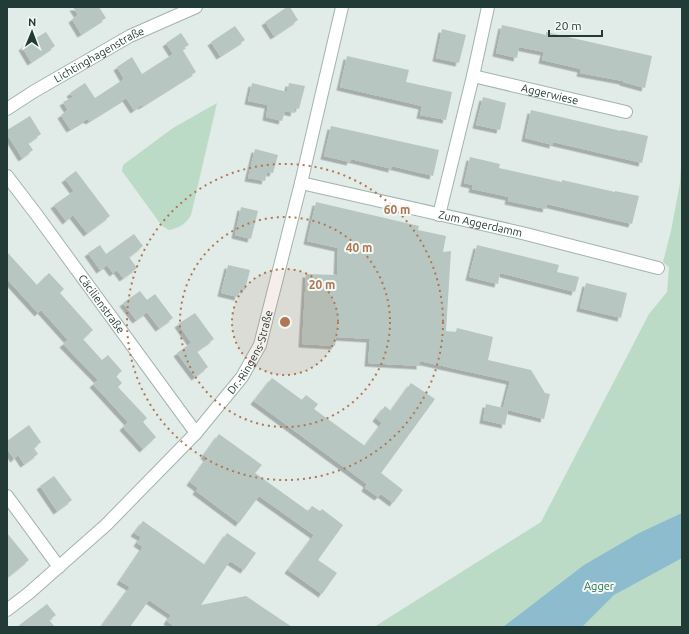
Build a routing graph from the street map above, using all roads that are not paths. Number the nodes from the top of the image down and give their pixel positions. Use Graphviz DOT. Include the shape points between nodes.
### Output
graph roads {
  1 [pos="196,7"];
  2 [pos="342,7"];
  3 [pos="488,7"];
  4 [pos="473,76"];
  5 [pos="7,109"];
  6 [pos="626,112"];
  7 [pos="7,176"];
  8 [pos="301,183"];
  9 [pos="439,215"];
  10 [pos="658,268"];
  11 [pos="196,433"];
  12 [pos="7,496"];
  13 [pos="59,566"];
  14 [pos="7,610"];
  1 -- 5 [label="street, Lichtinghagenstraße" via="130,36"];
  2 -- 8 [label="street, Dr.-Ringens-Straße"];
  3 -- 4 [label="street"];
  4 -- 6 [label="street, Aggerwiese"];
  4 -- 9 [label="street"];
  7 -- 11 [label="street, Cäcilienstraße"];
  8 -- 9 [label="street, Zum Aggerdamm"];
  8 -- 11 [label="street, Dr.-Ringens-Straße" via="260,345 242,377"];
  9 -- 10 [label="street, Zum Aggerdamm" via="522,233"];
  11 -- 13 [label="street, Dr.-Ringens-Straße" via="106,525"];
  12 -- 13 [label="street"];
  13 -- 14 [label="street, Dr.-Ringens-Straße"];
}
